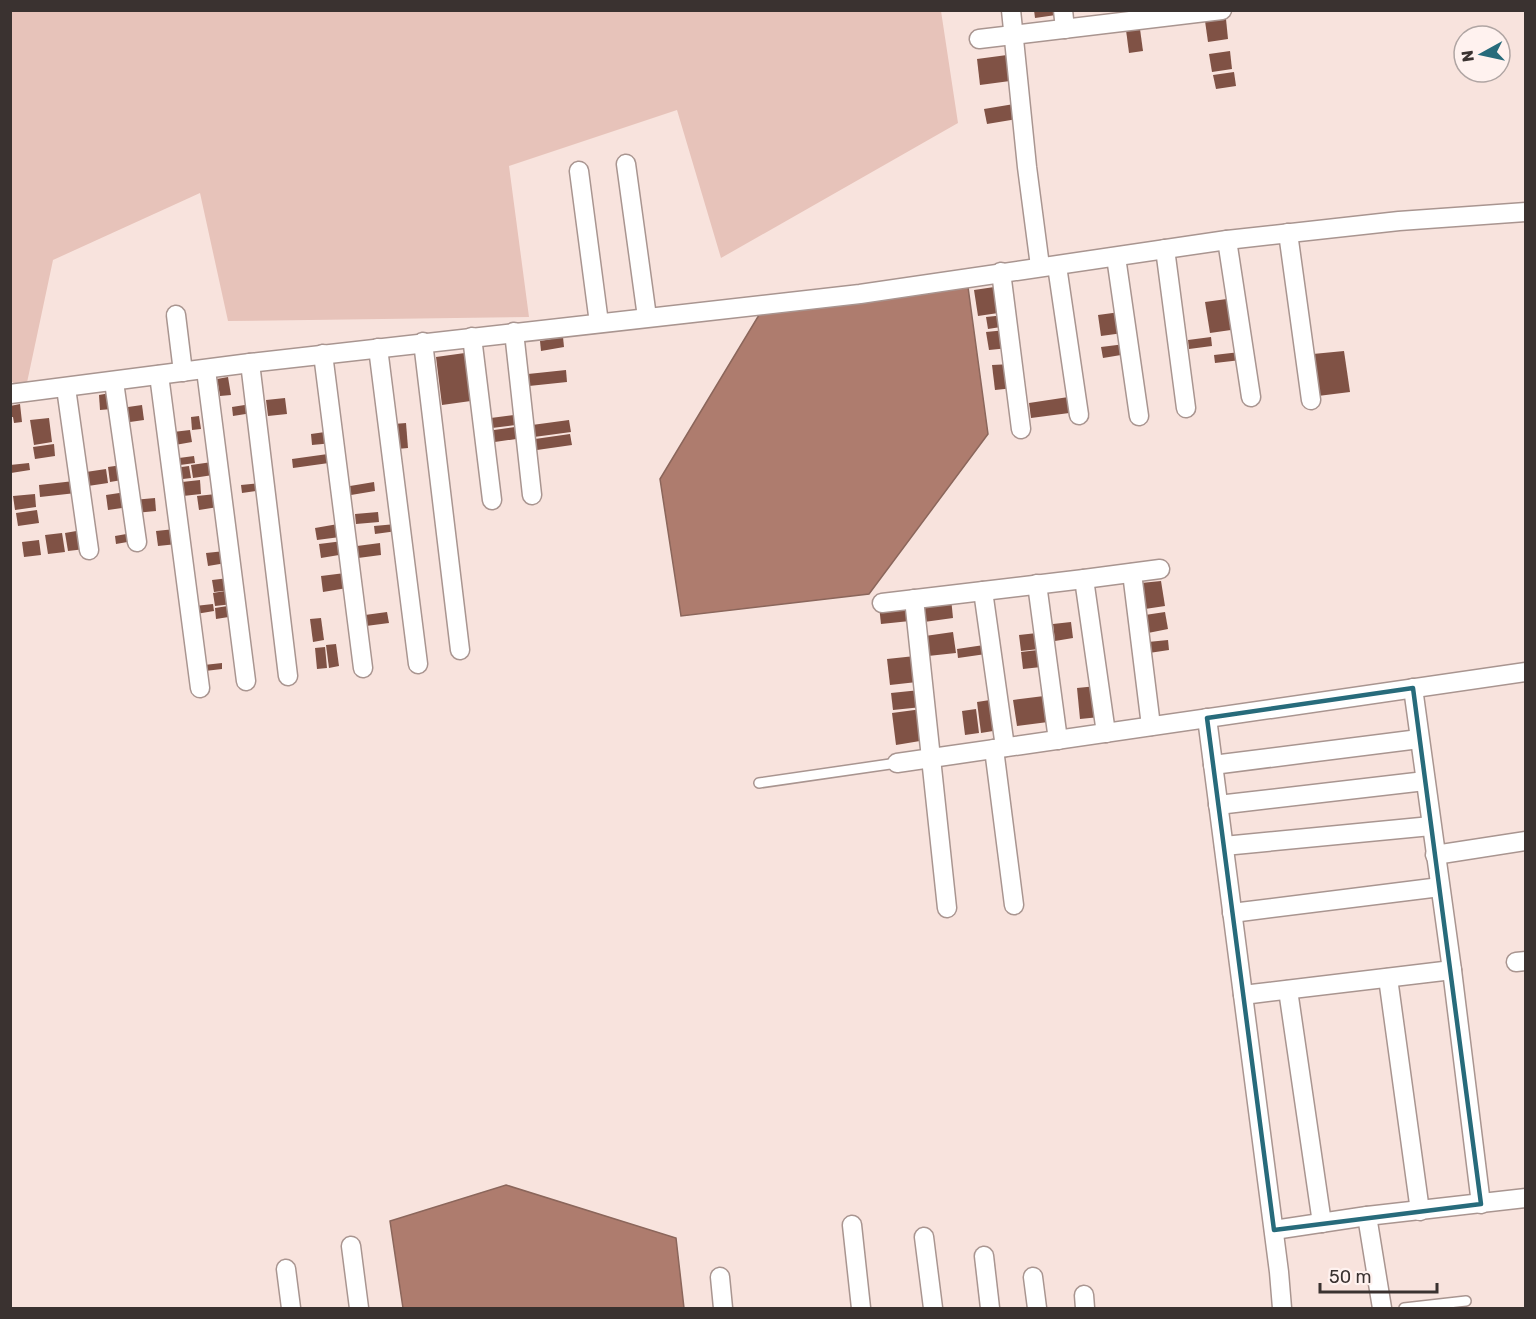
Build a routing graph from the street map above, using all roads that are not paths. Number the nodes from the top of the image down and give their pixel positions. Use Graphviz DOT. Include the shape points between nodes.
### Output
graph roads {
  1 [pos="1011,10"];
  2 [pos="1063,10"];
  3 [pos="1222,10"];
  4 [pos="1065,29"];
  5 [pos="1014,36"];
  6 [pos="979,39"];
  7 [pos="626,164"];
  8 [pos="579,171"];
  9 [pos="1526,212"];
  10 [pos="1288,233"];
  11 [pos="1227,240"];
  12 [pos="1165,249"];
  13 [pos="1116,256"];
  14 [pos="1049,266"];
  15 [pos="1001,272"];
  16 [pos="176,315"];
  17 [pos="647,316"];
  18 [pos="599,323"];
  19 [pos="514,332"];
  20 [pos="472,337"];
  21 [pos="423,342"];
  22 [pos="378,348"];
  23 [pos="323,354"];
  24 [pos="250,363"];
  25 [pos="206,370"];
  26 [pos="183,372"];
  27 [pos="159,375"];
  28 [pos="114,381"];
  29 [pos="66,388"];
  30 [pos="10,394"];
  31 [pos="1251,397"];
  32 [pos="1311,400"];
  33 [pos="1186,408"];
  34 [pos="1079,416"];
  35 [pos="1139,416"];
  36 [pos="1021,429"];
  37 [pos="532,495"];
  38 [pos="492,500"];
  39 [pos="137,542"];
  40 [pos="89,550"];
  41 [pos="1160,569"];
  42 [pos="1132,573"];
  43 [pos="1084,579"];
  44 [pos="1037,584"];
  45 [pos="983,591"];
  46 [pos="914,599"];
  47 [pos="882,603"];
  48 [pos="460,650"];
  49 [pos="418,664"];
  50 [pos="363,668"];
  51 [pos="1526,672"];
  52 [pos="288,676"];
  53 [pos="246,681"];
  54 [pos="200,688"];
  55 [pos="1413,688"];
  56 [pos="1207,718"];
  57 [pos="1151,726"];
  58 [pos="1106,733"];
  59 [pos="1419,739"];
  60 [pos="1058,740"];
  61 [pos="1000,748"];
  62 [pos="932,758"];
  63 [pos="897,763"];
  64 [pos="1213,765"];
  65 [pos="1425,781"];
  66 [pos="759,783"];
  67 [pos="1218,805"];
  68 [pos="1431,826"];
  69 [pos="1526,842"];
  70 [pos="1224,846"];
  71 [pos="1435,855"];
  72 [pos="1440,886"];
  73 [pos="1014,905"];
  74 [pos="947,908"];
  75 [pos="1232,913"];
  76 [pos="1452,970"];
  77 [pos="1389,978"];
  78 [pos="1288,990"];
  79 [pos="1243,995"];
  80 [pos="1526,1198"];
  81 [pos="1481,1204"];
  82 [pos="1420,1211"];
  83 [pos="1367,1216"];
  84 [pos="1322,1223"];
  85 [pos="852,1225"];
  86 [pos="1274,1230"];
  87 [pos="924,1237"];
  88 [pos="351,1246"];
  89 [pos="984,1256"];
  90 [pos="286,1269"];
  91 [pos="720,1277"];
  92 [pos="1033,1277"];
  93 [pos="1466,1301"];
  94 [pos="291,1308"];
  95 [pos="358,1308"];
  96 [pos="723,1308"];
  97 [pos="861,1308"];
  98 [pos="933,1308"];
  99 [pos="990,1308"];
  100 [pos="1037,1308"];
  101 [pos="1282,1308"];
  102 [pos="1382,1308"];
  103 [pos="1404,1308"];
  1 -- 5 [label="street"];
  2 -- 4 [label="street"];
  3 -- 4 [label="street"];
  4 -- 5 [label="street"];
  5 -- 6 [label="street"];
  5 -- 14 [label="street" via="1027,167"];
  7 -- 17 [label="street"];
  8 -- 18 [label="street"];
  9 -- 10 [label="street"];
  10 -- 11 [label="street"];
  10 -- 32 [label="street"];
  11 -- 12 [label="street"];
  11 -- 31 [label="street"];
  12 -- 13 [label="street"];
  12 -- 33 [label="street"];
  13 -- 14 [label="street"];
  13 -- 35 [label="street"];
  14 -- 15 [label="street"];
  14 -- 34 [label="street"];
  15 -- 17 [label="street" via="860,294"];
  15 -- 36 [label="street"];
  16 -- 26 [label="street"];
  17 -- 18 [label="street"];
  18 -- 19 [label="street"];
  19 -- 20 [label="street"];
  19 -- 37 [label="street"];
  20 -- 21 [label="street"];
  20 -- 38 [label="street"];
  21 -- 22 [label="street"];
  21 -- 48 [label="street"];
  22 -- 23 [label="street"];
  22 -- 49 [label="street"];
  23 -- 24 [label="street"];
  23 -- 50 [label="street"];
  24 -- 25 [label="street"];
  24 -- 52 [label="street"];
  25 -- 26 [label="street"];
  25 -- 53 [label="street"];
  26 -- 27 [label="street"];
  27 -- 28 [label="street"];
  27 -- 54 [label="street"];
  28 -- 29 [label="street"];
  28 -- 39 [label="street"];
  29 -- 30 [label="street"];
  29 -- 40 [label="street"];
  41 -- 42 [label="street"];
  42 -- 43 [label="street"];
  42 -- 57 [label="street"];
  43 -- 44 [label="street"];
  43 -- 58 [label="street"];
  44 -- 45 [label="street"];
  44 -- 60 [label="street"];
  45 -- 46 [label="street"];
  45 -- 61 [label="street"];
  46 -- 47 [label="street"];
  46 -- 62 [label="street"];
  51 -- 55 [label="street"];
  55 -- 56 [label="street"];
  55 -- 59 [label="street"];
  56 -- 57 [label="street"];
  56 -- 64 [label="street"];
  57 -- 58 [label="street"];
  58 -- 60 [label="street"];
  59 -- 64 [label="street"];
  59 -- 65 [label="street"];
  60 -- 61 [label="street"];
  61 -- 62 [label="street"];
  61 -- 73 [label="street"];
  62 -- 63 [label="street"];
  62 -- 74 [label="street"];
  63 -- 66 [label="lane"];
  64 -- 67 [label="street"];
  65 -- 67 [label="street"];
  65 -- 68 [label="street"];
  67 -- 70 [label="street"];
  68 -- 70 [label="street"];
  68 -- 71 [label="street"];
  69 -- 71 [label="street"];
  70 -- 75 [label="street"];
  71 -- 72 [label="street"];
  72 -- 75 [label="street"];
  72 -- 76 [label="street"];
  75 -- 79 [label="street"];
  76 -- 77 [label="street"];
  76 -- 81 [label="street"];
  77 -- 78 [label="street"];
  77 -- 82 [label="street"];
  78 -- 79 [label="street"];
  78 -- 84 [label="street"];
  79 -- 86 [label="street"];
  80 -- 81 [label="street"];
  81 -- 82 [label="street"];
  82 -- 83 [label="street"];
  83 -- 84 [label="street"];
  83 -- 102 [label="street"];
  84 -- 86 [label="street"];
  85 -- 97 [label="street"];
  86 -- 101 [label="street"];
  87 -- 98 [label="street"];
  88 -- 95 [label="street"];
  89 -- 99 [label="street"];
  90 -- 94 [label="street"];
  91 -- 96 [label="street"];
  92 -- 100 [label="street"];
  93 -- 103 [label="lane"];
}
